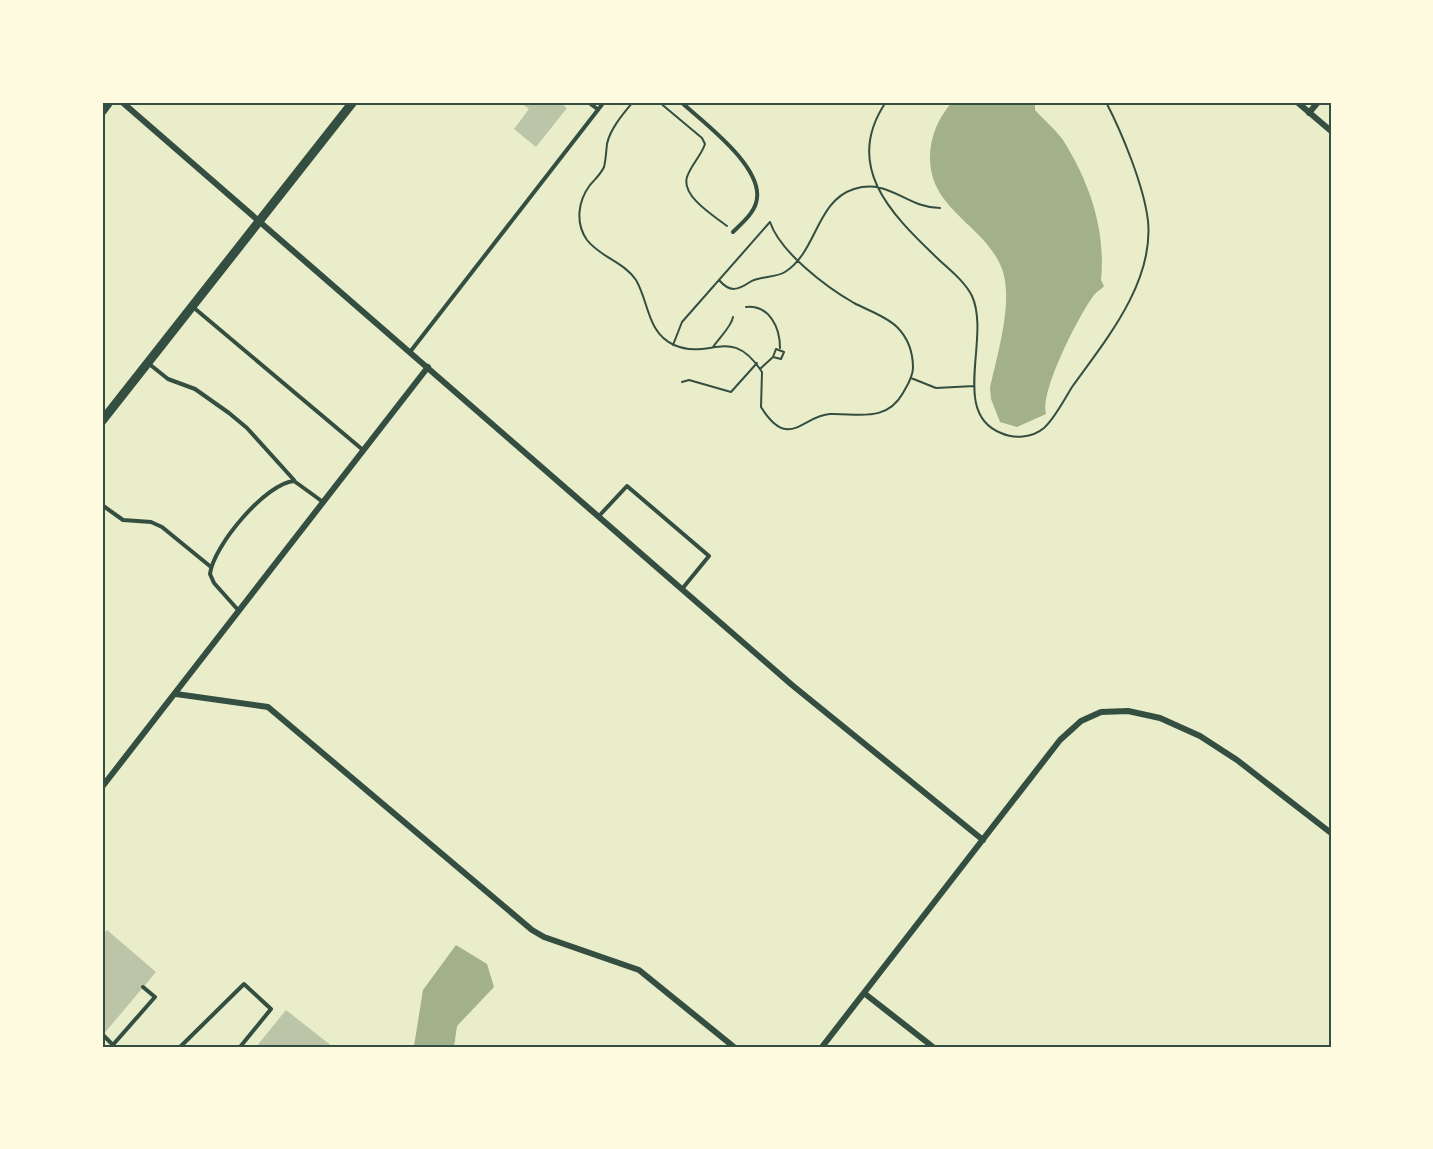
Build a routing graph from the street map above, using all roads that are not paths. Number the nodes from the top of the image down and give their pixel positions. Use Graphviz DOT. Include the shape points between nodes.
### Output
graph roads {
  1 [pos="111,102"];
  2 [pos="122,102"];
  3 [pos="353,102"];
  4 [pos="588,102"];
  5 [pos="604,102"];
  6 [pos="681,102"];
  7 [pos="1297,102"];
  8 [pos="1318,102"];
  9 [pos="596,108"];
  10 [pos="1309,113"];
  11 [pos="102,114"];
  12 [pos="1331,131"];
  13 [pos="259,223"];
  14 [pos="733,232"];
  15 [pos="193,307"];
  16 [pos="410,352"];
  17 [pos="148,363"];
  18 [pos="428,367"];
  19 [pos="102,421"];
  20 [pos="364,450"];
  21 [pos="294,481"];
  22 [pos="324,503"];
  23 [pos="102,505"];
  24 [pos="599,516"];
  25 [pos="211,567"];
  26 [pos="682,589"];
  27 [pos="240,612"];
  28 [pos="176,694"];
  29 [pos="102,787"];
  30 [pos="1331,833"];
  31 [pos="983,840"];
  32 [pos="143,987"];
  33 [pos="864,993"];
  34 [pos="103,1035"];
  35 [pos="112,1046"];
  36 [pos="180,1047"];
  37 [pos="240,1047"];
  38 [pos="734,1047"];
  39 [pos="822,1047"];
  40 [pos="933,1047"];
  1 -- 11 [label="street"];
  2 -- 13 [label="street"];
  3 -- 13 [label="street"];
  4 -- 9 [label="lane"];
  5 -- 9 [label="lane"];
  6 -- 14 [label="lane" via="739,153 756,190 758,201 754,210"];
  7 -- 10 [label="street"];
  8 -- 10 [label="street"];
  9 -- 16 [label="lane"];
  10 -- 12 [label="street"];
  13 -- 15 [label="street"];
  13 -- 16 [label="street"];
  15 -- 17 [label="street"];
  15 -- 20 [label="lane"];
  16 -- 18 [label="street"];
  17 -- 19 [label="street"];
  17 -- 21 [label="lane" via="168,379 195,389 229,413"];
  18 -- 20 [label="street"];
  18 -- 24 [label="street"];
  20 -- 22 [label="street"];
  21 -- 22 [label="lane"];
  21 -- 25 [label="lane" via="283,482 261,498"];
  22 -- 27 [label="street"];
  23 -- 25 [label="lane" via="123,520 162,527"];
  24 -- 26 [label="street"];
  24 -- 26 [label="lane" via="627,486 709,556"];
  25 -- 27 [label="lane" via="214,583"];
  26 -- 31 [label="street" via="792,685"];
  27 -- 28 [label="street"];
  28 -- 29 [label="street"];
  28 -- 38 [label="street" via="268,707 532,930 639,970"];
  30 -- 31 [label="street" via="1200,736 1128,711 1101,712 1081,721 1060,740"];
  31 -- 33 [label="street"];
  32 -- 35 [label="lane" via="155,997"];
  33 -- 39 [label="street"];
  33 -- 40 [label="street"];
  34 -- 35 [label="lane"];
  36 -- 37 [label="lane" via="243,984 271,1009"];
}
